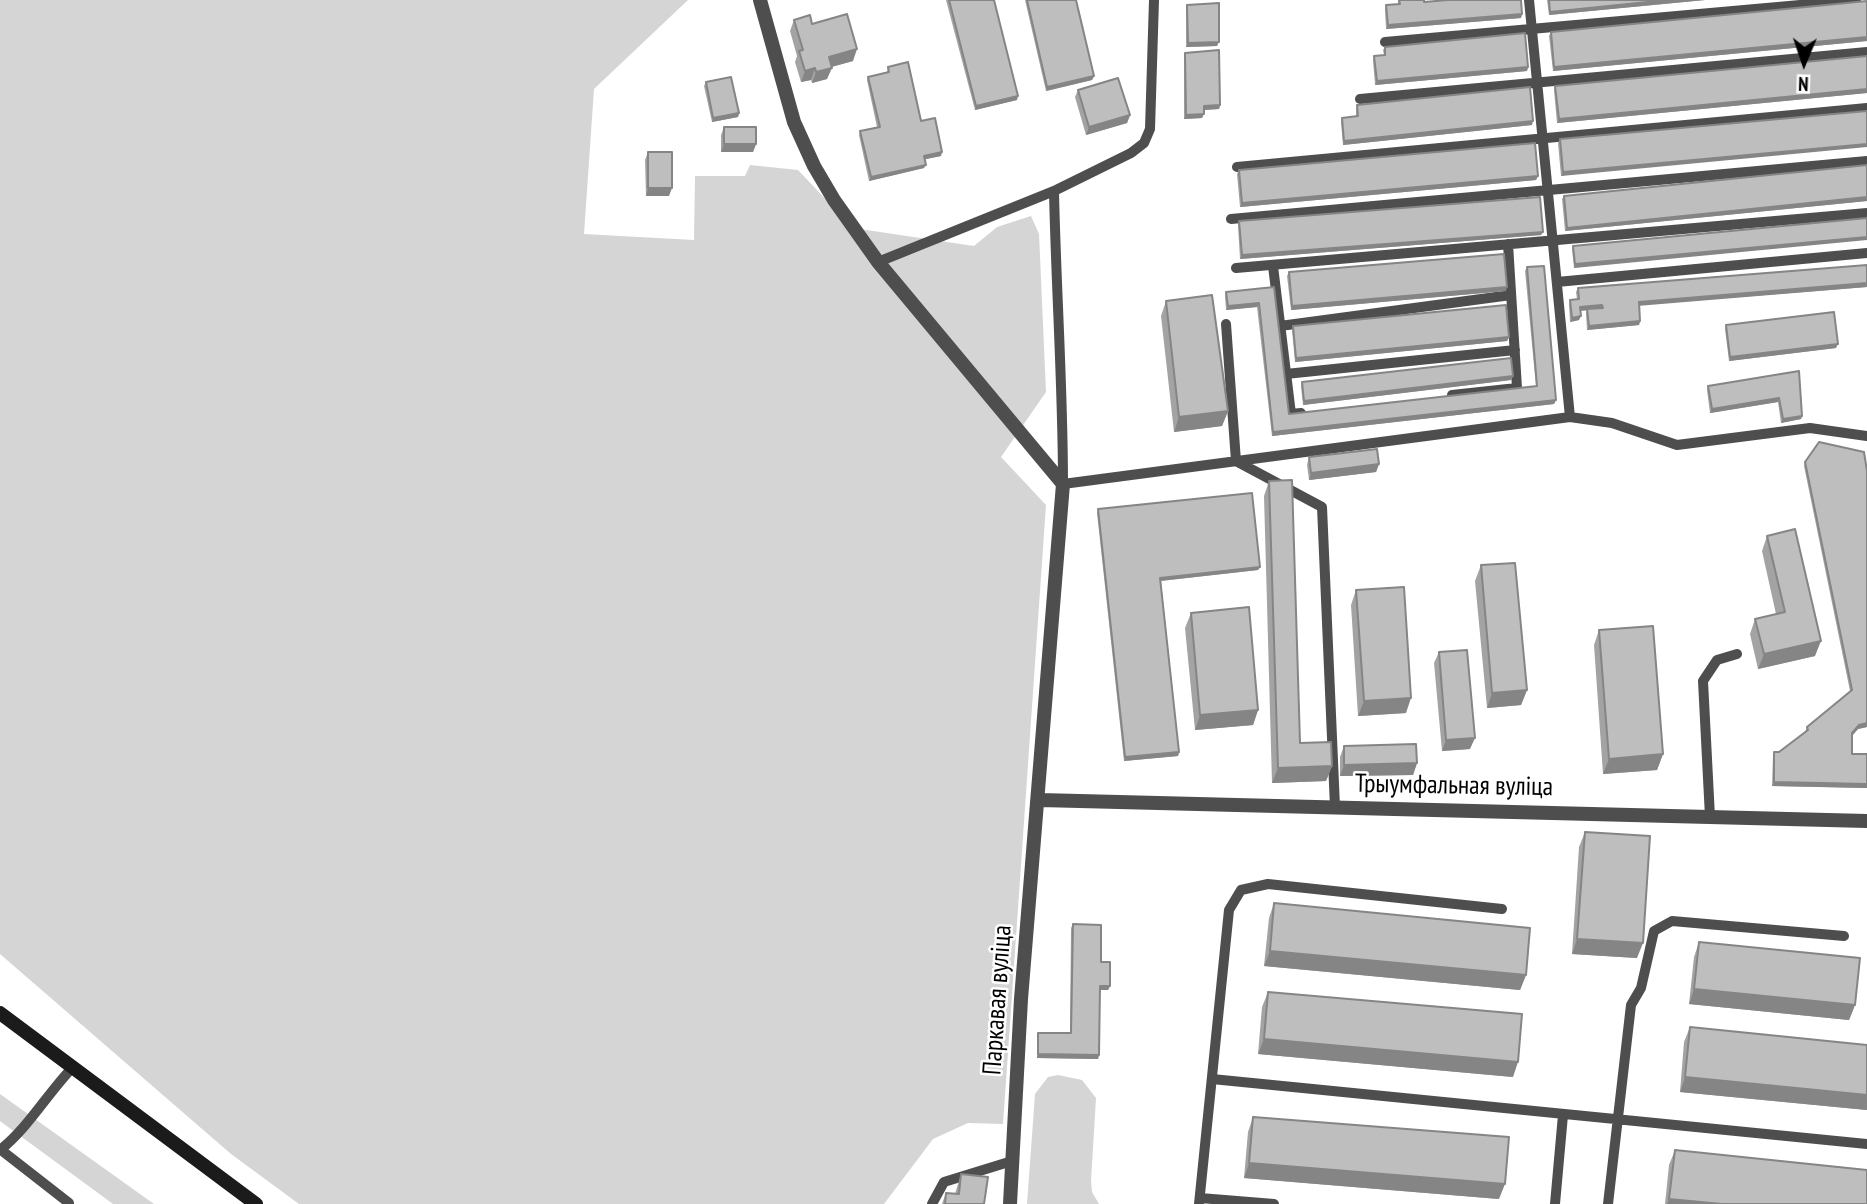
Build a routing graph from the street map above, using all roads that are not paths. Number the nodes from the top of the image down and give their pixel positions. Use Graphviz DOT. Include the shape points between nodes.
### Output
graph roads {
  1 [pos="760,0"];
  2 [pos="1154,0"];
  3 [pos="1529,0"];
  4 [pos="1856,0"];
  5 [pos="1532,29"];
  6 [pos="1385,42"];
  7 [pos="1867,52"];
  8 [pos="1537,83"];
  9 [pos="1360,99"];
  10 [pos="1867,108"];
  11 [pos="1542,138"];
  12 [pos="1867,160"];
  13 [pos="1237,167"];
  14 [pos="1548,190"];
  15 [pos="1054,191"];
  16 [pos="1867,213"];
  17 [pos="1231,219"];
  18 [pos="1552,241"];
  19 [pos="1508,244"];
  20 [pos="1867,253"];
  21 [pos="878,262"];
  22 [pos="1273,265"];
  23 [pos="1236,268"];
  24 [pos="1557,282"];
  25 [pos="1511,295"];
  26 [pos="1226,324"];
  27 [pos="1280,326"];
  28 [pos="1515,350"];
  29 [pos="1286,374"];
  30 [pos="1437,397"];
  31 [pos="1317,411"];
  32 [pos="1570,417"];
  33 [pos="1867,436"];
  34 [pos="1236,461"];
  35 [pos="1063,484"];
  36 [pos="1737,654"];
  37 [pos="1040,800"];
  38 [pos="1335,807"];
  39 [pos="1710,817"];
  40 [pos="1867,821"];
  41 [pos="1502,909"];
  42 [pos="1844,936"];
  43 [pos="0,1013"];
  44 [pos="73,1067"];
  45 [pos="1212,1079"];
  46 [pos="1563,1115"];
  47 [pos="1618,1121"];
  48 [pos="1867,1144"];
  49 [pos="0,1150"];
  50 [pos="1012,1161"];
  51 [pos="1200,1201"];
  52 [pos="69,1203"];
  53 [pos="256,1204"];
  54 [pos="932,1204"];
  55 [pos="1010,1204"];
  56 [pos="1274,1204"];
  57 [pos="1555,1204"];
  58 [pos="1608,1204"];
  1 -- 21 [label="street" via="799,133 834,200"];
  2 -- 15 [label="lane" via="1150,130 1144,143"];
  3 -- 5 [label="lane"];
  4 -- 5 [label="lane"];
  5 -- 6 [label="lane"];
  5 -- 8 [label="lane"];
  7 -- 8 [label="lane"];
  8 -- 9 [label="lane"];
  8 -- 11 [label="lane"];
  10 -- 11 [label="lane"];
  11 -- 13 [label="lane"];
  11 -- 14 [label="lane"];
  12 -- 14 [label="lane"];
  14 -- 17 [label="lane"];
  14 -- 18 [label="lane"];
  15 -- 21 [label="lane"];
  15 -- 35 [label="lane"];
  16 -- 18 [label="lane"];
  18 -- 19 [label="lane"];
  18 -- 24 [label="lane"];
  19 -- 22 [label="lane"];
  19 -- 25 [label="lane"];
  20 -- 24 [label="lane"];
  21 -- 35 [label="street"];
  22 -- 23 [label="lane"];
  22 -- 27 [label="lane"];
  24 -- 32 [label="lane"];
  25 -- 27 [label="lane"];
  25 -- 28 [label="lane"];
  26 -- 34 [label="lane"];
  27 -- 29 [label="lane"];
  28 -- 29 [label="lane"];
  28 -- 30 [label="lane" via="1517,388"];
  29 -- 31 [label="lane" via="1291,414"];
  32 -- 33 [label="lane" via="1612,424 1677,445 1810,428"];
  32 -- 34 [label="lane"];
  34 -- 35 [label="lane"];
  34 -- 38 [label="lane" via="1322,506"];
  35 -- 37 [label="street, Паркавая вуліца"];
  36 -- 39 [label="lane" via="1717,660 1703,681"];
  37 -- 38 [label="street, Трыумфальная вуліца"];
  37 -- 50 [label="street, Паркавая вуліца" via="1021,999"];
  38 -- 39 [label="street, Трыумфальная вуліца"];
  39 -- 40 [label="street, Трыумфальная вуліца"];
  41 -- 45 [label="lane" via="1268,884 1241,890 1228,910"];
  42 -- 47 [label="lane" via="1672,920 1654,931 1641,988 1631,1004"];
  43 -- 44 [label="main road"];
  44 -- 49 [label="lane" via="45,1096 19,1136"];
  44 -- 53 [label="main road"];
  45 -- 46 [label="lane"];
  45 -- 51 [label="lane"];
  46 -- 47 [label="lane"];
  46 -- 57 [label="lane"];
  47 -- 48 [label="lane"];
  47 -- 58 [label="lane"];
  49 -- 52 [label="lane"];
  50 -- 54 [label="lane" via="944,1182"];
  50 -- 55 [label="street, Паркавая вуліца"];
  51 -- 56 [label="lane"];
}
